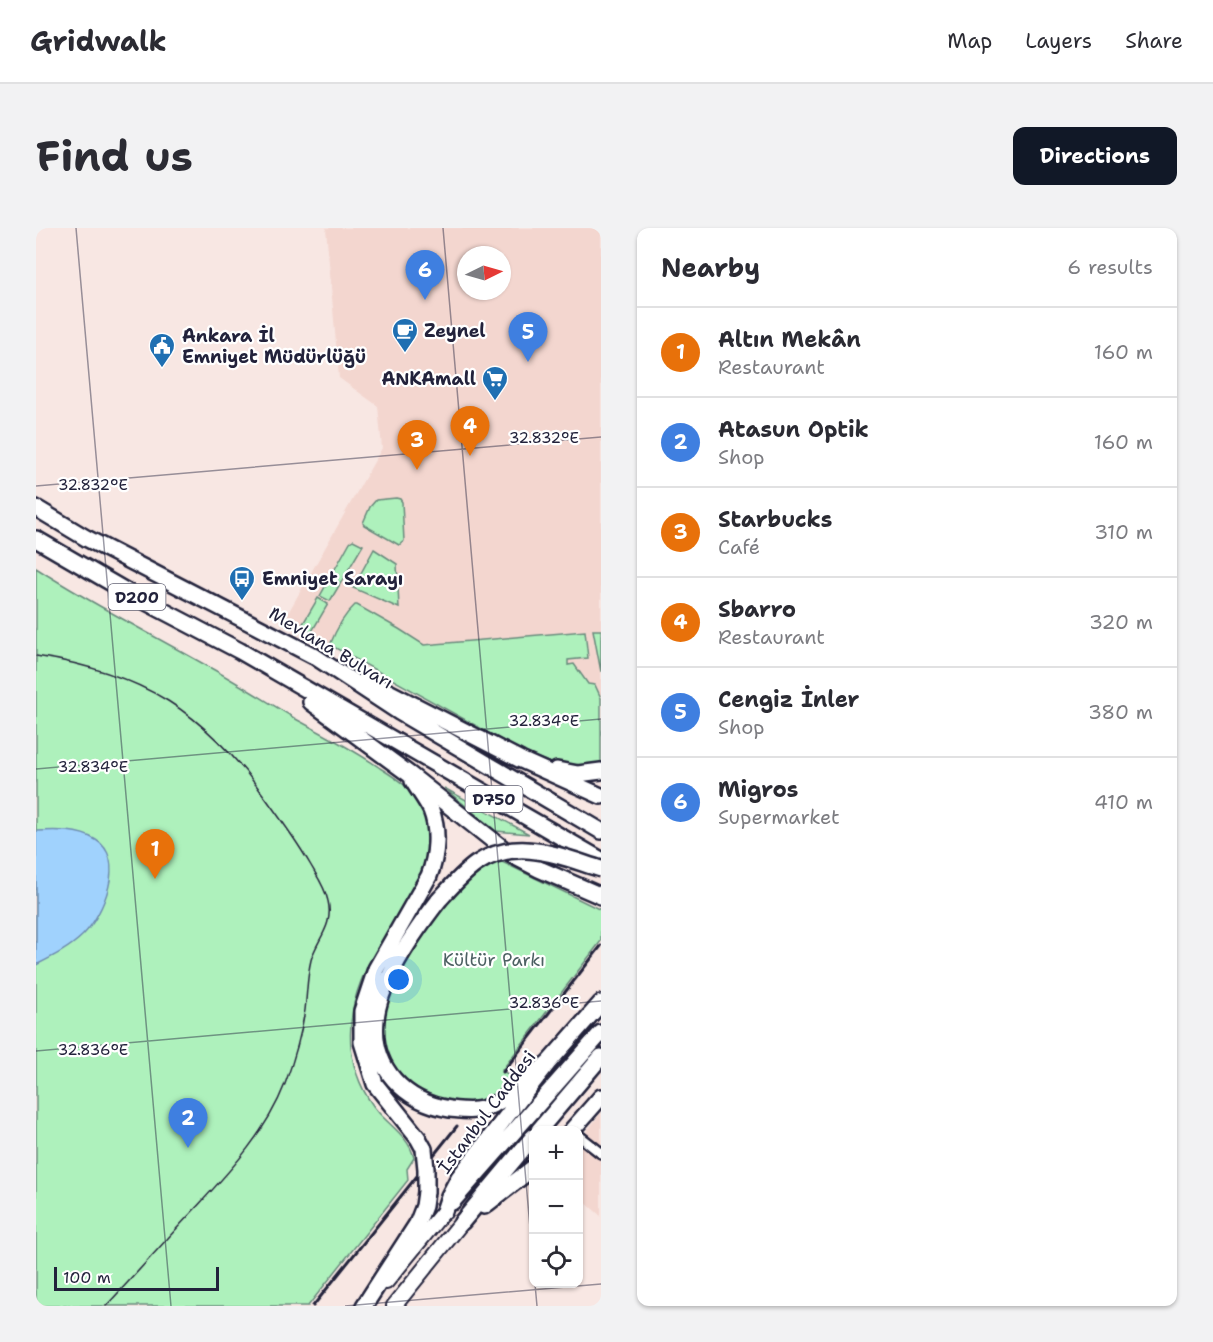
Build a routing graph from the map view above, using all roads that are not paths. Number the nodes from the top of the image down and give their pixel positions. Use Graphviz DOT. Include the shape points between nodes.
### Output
graph roads {
  1 [pos="36,508"];
  2 [pos="36,539"];
  3 [pos="240,651"];
  4 [pos="314,656"];
  5 [pos="388,737"];
  6 [pos="522,760"];
  7 [pos="601,771"];
  8 [pos="409,774"];
  9 [pos="601,796"];
  10 [pos="601,831"];
  11 [pos="601,860"];
  12 [pos="601,869"];
  13 [pos="601,896"];
  14 [pos="601,1003"];
  15 [pos="601,1033"];
  16 [pos="601,1057"];
  17 [pos="549,1062"];
  18 [pos="601,1097"];
  19 [pos="543,1126"];
  20 [pos="576,1126"];
  21 [pos="583,1138"];
  22 [pos="529,1143"];
  23 [pos="601,1153"];
  24 [pos="529,1172"];
  25 [pos="444,1211"];
  26 [pos="462,1222"];
  27 [pos="365,1306"];
  28 [pos="394,1306"];
  1 -- 4 [label="highway, Mevlana Bulvarı / D200"];
  2 -- 3 [label="highway, D200"];
  3 -- 5 [label="highway, D200"];
  3 -- 8 [label="highway"];
  4 -- 6 [label="highway"];
  4 -- 10 [label="highway, Mevlana Bulvarı / D200" via="399,712"];
  5 -- 11 [label="highway, D750"];
  6 -- 7 [label="highway" via="578,774"];
  6 -- 9 [label="highway"];
  8 -- 13 [label="highway, D750" via="510,854"];
  8 -- 27 [label="highway, bridge" via="431,810 436,828 434,861 376,969 362,1011 362,1042 375,1084 424,1149 426,1192 417,1224"];
  12 -- 17 [label="highway, bridge" via="537,850 502,852 476,864 439,900 419,927 397,962 377,1013 377,1044 384,1065 401,1087 427,1104 472,1111 487,1107"];
  14 -- 17 [label="highway, İstanbul Caddesi"];
  15 -- 25 [label="highway"];
  16 -- 19 [label="highway"];
  17 -- 25 [label="highway, İstanbul Caddesi" via="459,1177"];
  18 -- 20 [label="highway"];
  21 -- 23 [label="street"];
  22 -- 26 [label="highway"];
  24 -- 26 [label="highway"];
  25 -- 27 [label="main road, İstanbul Caddesi"];
  26 -- 28 [label="main road"];
}
